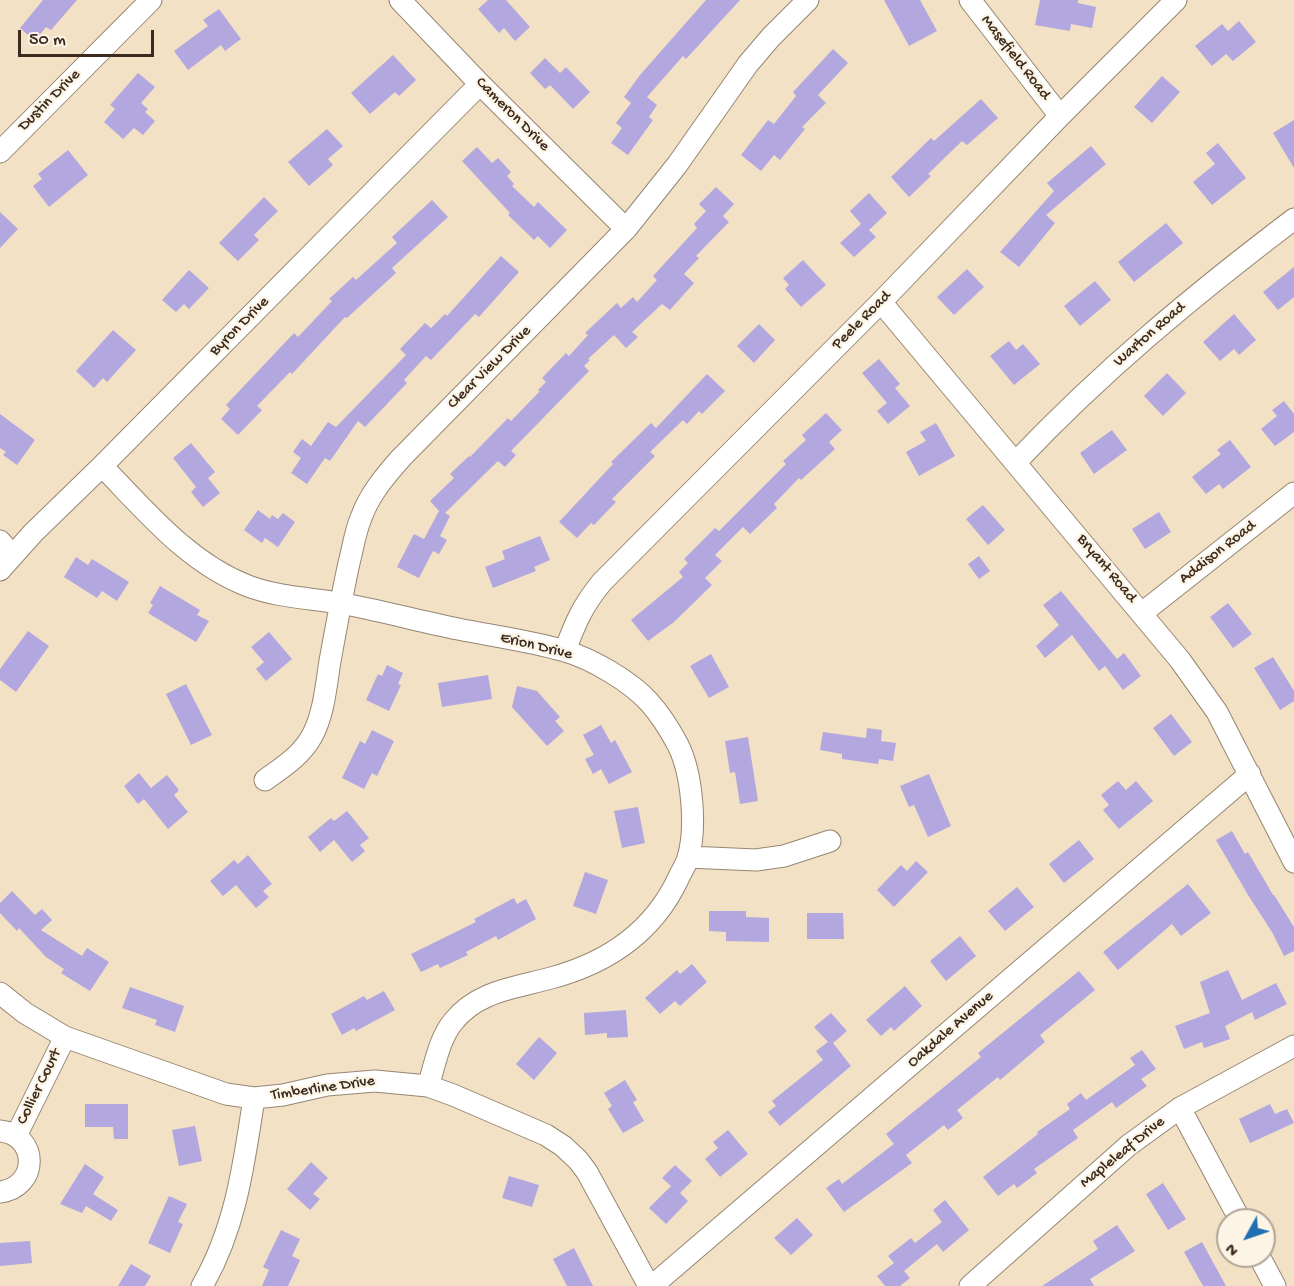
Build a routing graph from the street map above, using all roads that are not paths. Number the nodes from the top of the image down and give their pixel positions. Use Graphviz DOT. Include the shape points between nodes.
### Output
graph roads {
  1 [pos="152,0"];
  2 [pos="400,0"];
  3 [pos="808,0"];
  4 [pos="970,0"];
  5 [pos="1176,0"];
  6 [pos="480,84"];
  7 [pos="1060,116"];
  8 [pos="0,152"];
  9 [pos="1294,219"];
  10 [pos="626,229"];
  11 [pos="881,302"];
  12 [pos="1016,462"];
  13 [pos="102,466"];
  14 [pos="1294,493"];
  15 [pos="4,556"];
  16 [pos="340,603"];
  17 [pos="1142,613"];
  18 [pos="565,651"];
  19 [pos="1250,774"];
  20 [pos="265,780"];
  21 [pos="831,841"];
  22 [pos="688,857"];
  23 [pos="1294,862"];
  24 [pos="0,993"];
  25 [pos="64,1037"];
  26 [pos="1294,1046"];
  27 [pos="428,1086"];
  28 [pos="254,1098"];
  29 [pos="1180,1108"];
  30 [pos="8,1134"];
  31 [pos="0,1192"];
  32 [pos="1234,1208"];
  33 [pos="1265,1268"];
  34 [pos="202,1286"];
  35 [pos="650,1286"];
  36 [pos="970,1286"];
  37 [pos="1275,1286"];
  1 -- 8 [label="street, Dustin Drive"];
  2 -- 6 [label="street, Cameron Drive"];
  3 -- 10 [label="street, Clear View Drive" via="748,64"];
  4 -- 7 [label="street, Masefield Road"];
  5 -- 7 [label="street, Peele Road"];
  6 -- 10 [label="street, Cameron Drive"];
  6 -- 13 [label="street, Byron Drive"];
  7 -- 11 [label="street, Peele Road"];
  9 -- 12 [label="street, Warton Road" via="1140,343"];
  10 -- 16 [label="street, Clear View Drive" via="383,479 360,519"];
  11 -- 12 [label="street, Bryant Road"];
  11 -- 18 [label="street, Peele Road" via="602,582 575,620"];
  12 -- 17 [label="street, Bryant Road"];
  13 -- 15 [label="street, Byron Drive"];
  13 -- 16 [label="street, Erion Drive" via="179,543 231,578 273,593"];
  14 -- 17 [label="street, Addison Road"];
  16 -- 18 [label="street, Erion Drive"];
  16 -- 20 [label="street, Clear View Drive" via="324,701 315,728 299,754"];
  17 -- 19 [label="street, Bryant Road" via="1217,712"];
  18 -- 22 [label="street, Erion Drive" via="611,672 648,701 670,731 690,779"];
  19 -- 23 [label="street, Bryant Road"];
  19 -- 35 [label="street, Oakdale Avenue"];
  21 -- 22 [label="street" via="756,860"];
  22 -- 27 [label="street, Erion Drive" via="661,908 630,941 592,964 492,993 463,1011 446,1033"];
  24 -- 25 [label="street, Timberline Drive" via="25,1014"];
  25 -- 28 [label="street, Timberline Drive" via="200,1086"];
  25 -- 30 [label="street, Collier Court"];
  26 -- 29 [label="street, Mapleleaf Drive"];
  27 -- 28 [label="street, Timberline Drive" via="375,1081"];
  27 -- 35 [label="street, Timberline Drive" via="546,1135 563,1146 594,1182"];
  28 -- 34 [label="street" via="236,1204"];
  29 -- 32 [label="street"];
  29 -- 36 [label="street, Mapleleaf Drive" via="1129,1145"];
  30 -- 31 [label="street, Collier Court" via="21,1140 28,1152 29,1165 16,1187"];
  33 -- 37 [label="street"];
}
